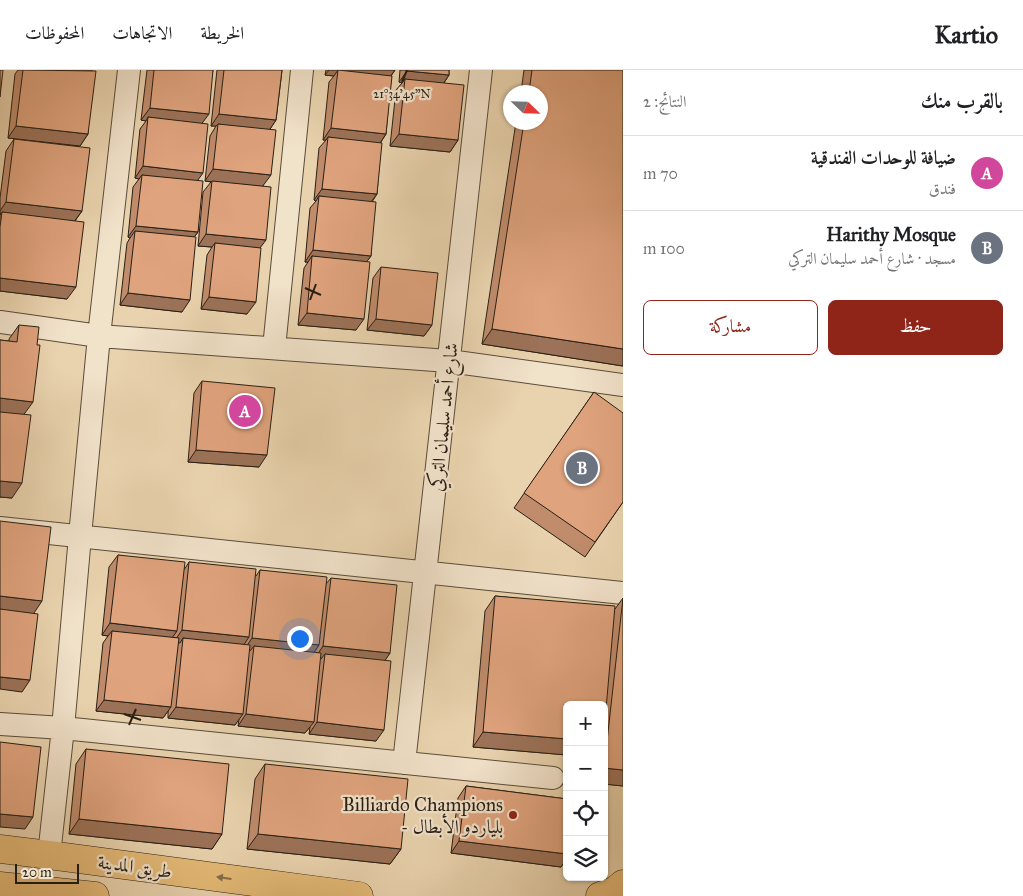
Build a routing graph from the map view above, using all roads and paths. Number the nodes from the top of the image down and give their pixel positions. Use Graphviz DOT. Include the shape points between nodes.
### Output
graph roads {
  1 [pos="129,70"];
  2 [pos="302,70"];
  3 [pos="481,70"];
  4 [pos="0,322"];
  5 [pos="99,336"];
  6 [pos="274,348"];
  7 [pos="449,361"];
  8 [pos="623,385"];
  9 [pos="0,528"];
  10 [pos="80,536"];
  11 [pos="426,572"];
  12 [pos="623,592"];
  13 [pos="0,724"];
  14 [pos="63,728"];
  15 [pos="404,763"];
  16 [pos="553,778"];
  17 [pos="0,849"];
  18 [pos="49,855"];
  19 [pos="623,884"];
  20 [pos="0,886"];
  21 [pos="95,896"];
  22 [pos="359,896"];
  23 [pos="600,896"];
  1 -- 5 [label="street"];
  2 -- 6 [label="street"];
  3 -- 7 [label="street, شارع أحمد سليمان التركي"];
  4 -- 5 [label="street"];
  5 -- 6 [label="street"];
  5 -- 10 [label="street"];
  6 -- 7 [label="street"];
  7 -- 8 [label="street"];
  7 -- 11 [label="street, شارع أحمد سليمان التركي"];
  9 -- 10 [label="street"];
  10 -- 11 [label="street"];
  10 -- 14 [label="street"];
  11 -- 12 [label="street"];
  11 -- 15 [label="street, شارع أحمد سليمان التركي"];
  13 -- 14 [label="street"];
  14 -- 15 [label="street"];
  14 -- 18 [label="street"];
  15 -- 16 [label="street"];
  17 -- 18 [label="main road, طريق المدينة"];
  22 -- 18 [label="main road, طريق المدينة, one-way"];
  19 -- 23 [label="main road"];
  20 -- 21 [label="main road"];
}
